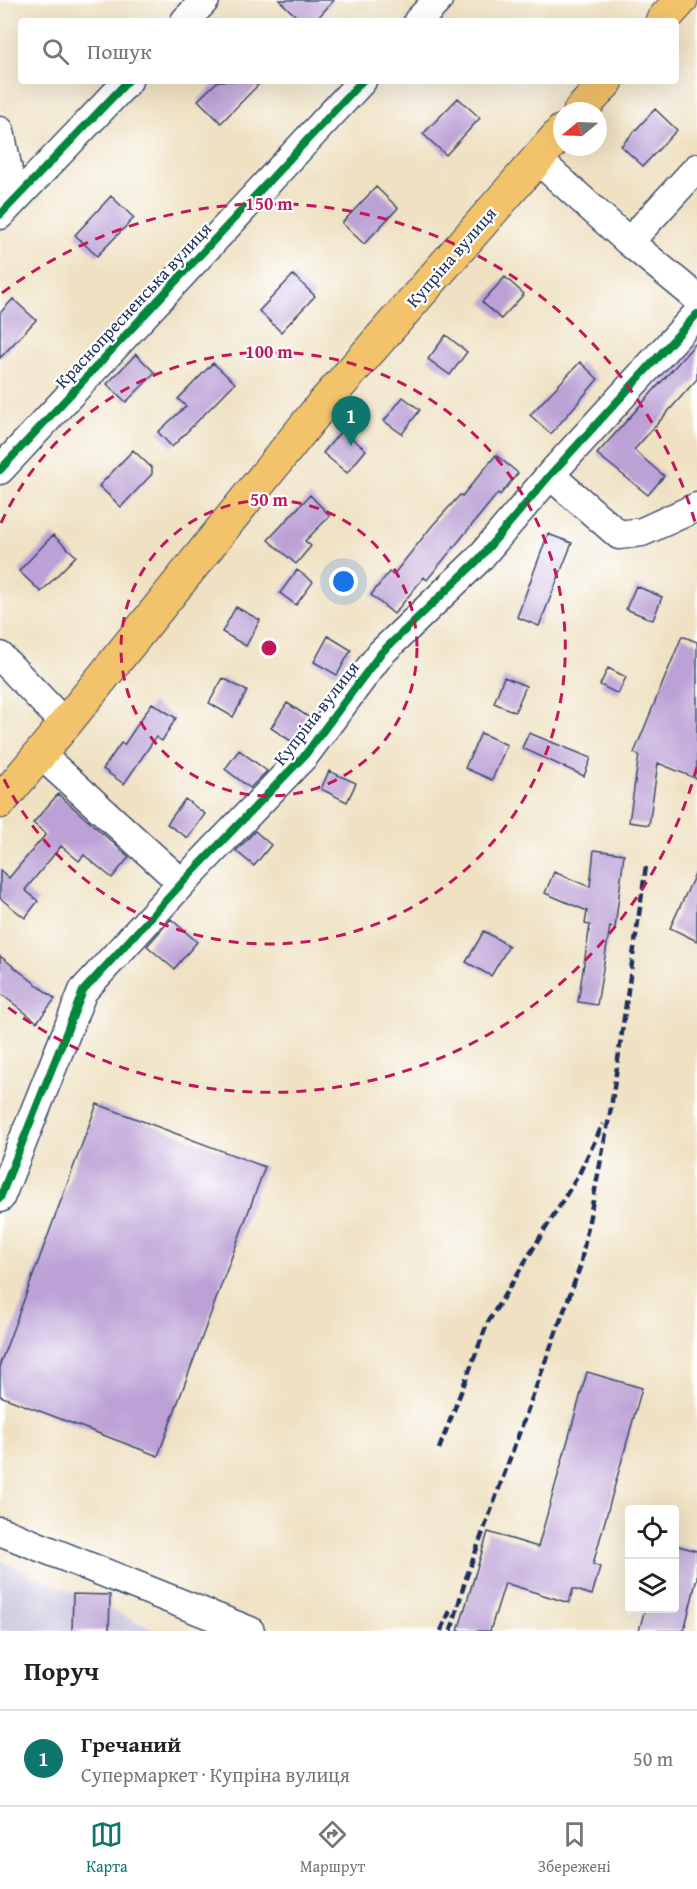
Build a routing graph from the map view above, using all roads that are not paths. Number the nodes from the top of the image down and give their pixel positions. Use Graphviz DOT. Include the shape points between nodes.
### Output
graph roads {
  1 [pos="205,0"];
  2 [pos="438,0"];
  3 [pos="681,0"];
  4 [pos="188,18"];
  5 [pos="421,18"];
  6 [pos="665,18"];
  7 [pos="125,84"];
  8 [pos="359,84"];
  9 [pos="605,84"];
  10 [pos="588,102"];
  11 [pos="0,131"];
  12 [pos="553,141"];
  13 [pos="537,159"];
  14 [pos="697,168"];
  15 [pos="7,207"];
  16 [pos="629,242"];
  17 [pos="697,298"];
  18 [pos="697,314"];
  19 [pos="0,470"];
  20 [pos="550,475"];
  21 [pos="697,507"];
  22 [pos="0,656"];
  23 [pos="65,724"];
  24 [pos="40,754"];
  25 [pos="0,802"];
  26 [pos="182,883"];
  27 [pos="0,1198"];
  28 [pos="0,1531"];
  29 [pos="250,1631"];
  1 -- 4 [label="street"];
  2 -- 5 [label="street"];
  3 -- 6 [label="main road"];
  7 -- 15 [label="street"];
  8 -- 19 [label="street, Краснопресненська вулиця"];
  9 -- 10 [label="main road"];
  11 -- 15 [label="street"];
  12 -- 13 [label="main road, Купріна вулиця"];
  13 -- 16 [label="street"];
  13 -- 23 [label="main road, Купріна вулиця" via="322,405"];
  14 -- 16 [label="street"];
  16 -- 17 [label="street"];
  18 -- 20 [label="street, Купріна вулиця"];
  20 -- 21 [label="street" via="619,535 642,532"];
  20 -- 26 [label="street, Купріна вулиця" via="478,560 381,653 306,755"];
  22 -- 23 [label="street"];
  23 -- 24 [label="main road, Купріна вулиця"];
  24 -- 25 [label="main road, Купріна вулиця"];
  24 -- 26 [label="street"];
  26 -- 27 [label="street, Купріна вулиця" via="83,991"];
  28 -- 29 [label="street"];
}
